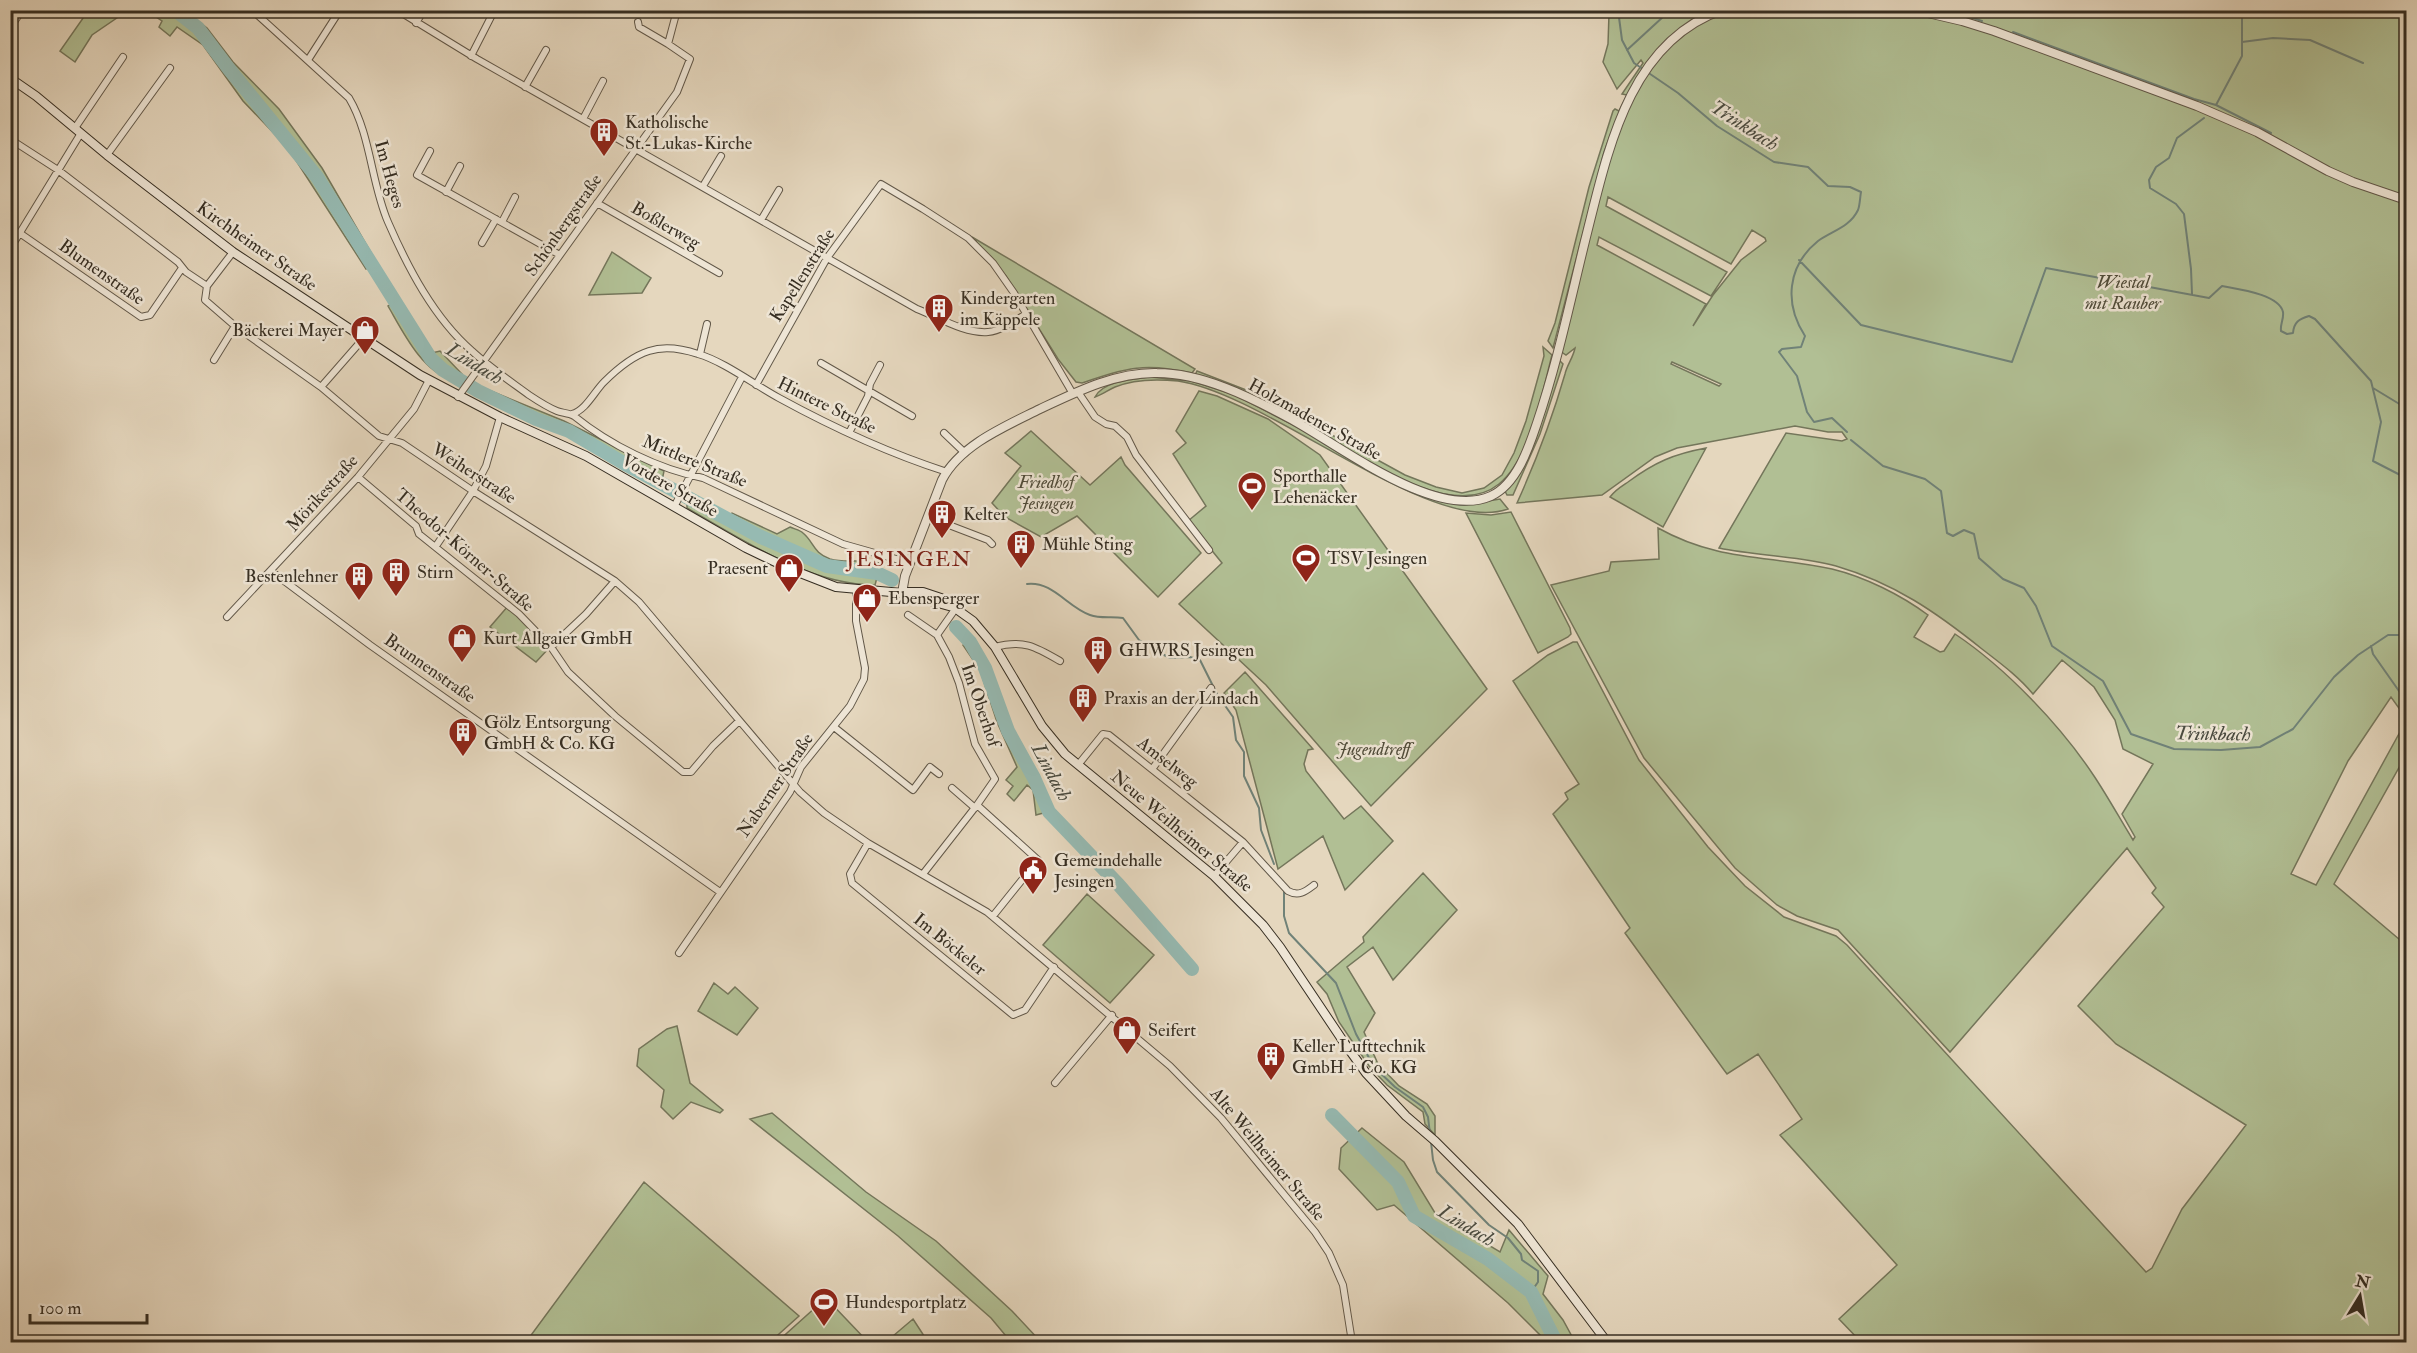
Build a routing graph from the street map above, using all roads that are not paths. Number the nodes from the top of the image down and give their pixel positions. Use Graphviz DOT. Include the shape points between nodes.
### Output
graph roads {
  1 [pos="22,10"];
  2 [pos="340,10"];
  3 [pos="397,10"];
  4 [pos="423,10"];
  5 [pos="682,10"];
  6 [pos="1722,10"];
  7 [pos="1915,10"];
  8 [pos="255,11"];
  9 [pos="494,11"];
  10 [pos="638,22"];
  11 [pos="416,23"];
  12 [pos="10,27"];
  13 [pos="668,44"];
  14 [pos="546,50"];
  15 [pos="471,56"];
  16 [pos="123,57"];
  17 [pos="308,60"];
  18 [pos="170,68"];
  19 [pos="10,78"];
  20 [pos="603,81"];
  21 [pos="525,87"];
  22 [pos="583,119"];
  23 [pos="78,130"];
  24 [pos="10,139"];
  25 [pos="636,148"];
  26 [pos="430,151"];
  27 [pos="107,155"];
  28 [pos="721,156"];
  29 [pos="460,166"];
  30 [pos="58,170"];
  31 [pos="703,186"];
  32 [pos="779,190"];
  33 [pos="447,192"];
  34 [pos="515,197"];
  35 [pos="2406,200"];
  36 [pos="597,203"];
  37 [pos="761,220"];
  38 [pos="499,221"];
  39 [pos="21,234"];
  40 [pos="482,243"];
  41 [pos="10,249"];
  42 [pos="233,252"];
  43 [pos="560,255"];
  44 [pos="827,258"];
  45 [pos="182,268"];
  46 [pos="719,273"];
  47 [pos="207,286"];
  48 [pos="1026,314"];
  49 [pos="707,324"];
  50 [pos="235,326"];
  51 [pos="363,339"];
  52 [pos="700,354"];
  53 [pos="214,360"];
  54 [pos="483,361"];
  55 [pos="821,363"];
  56 [pos="880,365"];
  57 [pos="742,377"];
  58 [pos="429,380"];
  59 [pos="756,385"];
  60 [pos="321,387"];
  61 [pos="868,391"];
  62 [pos="461,392"];
  63 [pos="1075,393"];
  64 [pos="572,414"];
  65 [pos="912,416"];
  66 [pos="500,417"];
  67 [pos="849,433"];
  68 [pos="944,433"];
  69 [pos="389,439"];
  70 [pos="965,453"];
  71 [pos="946,472"];
  72 [pos="692,475"];
  73 [pos="358,477"];
  74 [pos="473,491"];
  75 [pos="676,503"];
  76 [pos="928,517"];
  77 [pos="992,544"];
  78 [pos="436,546"];
  79 [pos="1209,550"];
  80 [pos="910,563"];
  81 [pos="271,571"];
  82 [pos="615,581"];
  83 [pos="856,590"];
  84 [pos="902,593"];
  85 [pos="956,608"];
  86 [pos="908,615"];
  87 [pos="227,617"];
  88 [pos="937,635"];
  89 [pos="551,647"];
  90 [pos="994,647"];
  91 [pos="1060,661"];
  92 [pos="1211,688"];
  93 [pos="738,722"];
  94 [pos="834,727"];
  95 [pos="1078,765"];
  96 [pos="1153,768"];
  97 [pos="939,774"];
  98 [pos="794,784"];
  99 [pos="952,788"];
  100 [pos="976,806"];
  101 [pos="1243,842"];
  102 [pos="868,843"];
  103 [pos="923,874"];
  104 [pos="1214,876"];
  105 [pos="1314,885"];
  106 [pos="720,892"];
  107 [pos="993,916"];
  108 [pos="679,953"];
  109 [pos="1054,967"];
  110 [pos="1112,1015"];
  111 [pos="1055,1083"];
  112 [pos="1352,1342"];
  113 [pos="1607,1342"];
  1 -- 12 [label="street"];
  2 -- 17 [label="street"];
  3 -- 11 [label="street"];
  4 -- 11 [label="street"];
  5 -- 13 [label="street" via="676,14"];
  6 -- 63 [label="street, Holzmadener Straße" via="1694,22 1669,41 1650,63 1625,107 1599,186 1534,432 1517,469 1501,490 1491,496 1464,502 1433,495 1381,472 1273,410 1192,377 1135,375"];
  7 -- 35 [label="street" via="1994,31 2197,106 2257,132 2337,175"];
  8 -- 17 [label="street, Im Heges"];
  9 -- 15 [label="street"];
  10 -- 13 [label="street, Schönbergstraße" via="639,27"];
  11 -- 15 [label="street"];
  13 -- 25 [label="street, Schönbergstraße" via="690,59 677,92"];
  14 -- 21 [label="street"];
  15 -- 21 [label="street"];
  16 -- 23 [label="street"];
  17 -- 54 [label="street, Im Heges" via="349,98 356,110 380,202 411,269 457,337"];
  18 -- 27 [label="street"];
  19 -- 23 [label="main road, Kirchheimer Straße"];
  20 -- 22 [label="street"];
  21 -- 22 [label="street"];
  22 -- 25 [label="street"];
  23 -- 27 [label="main road, Kirchheimer Straße"];
  23 -- 30 [label="street"];
  24 -- 30 [label="street"];
  25 -- 31 [label="street"];
  25 -- 36 [label="street, Schönbergstraße"];
  26 -- 33 [label="street" via="417,176"];
  27 -- 42 [label="main road, Kirchheimer Straße"];
  28 -- 31 [label="street"];
  29 -- 33 [label="street"];
  30 -- 39 [label="street"];
  30 -- 45 [label="street"];
  31 -- 37 [label="street"];
  32 -- 37 [label="street"];
  33 -- 38 [label="street"];
  34 -- 38 [label="street"];
  36 -- 43 [label="street, Schönbergstraße"];
  36 -- 46 [label="street, Boßlerweg"];
  37 -- 44 [label="street"];
  38 -- 40 [label="street"];
  38 -- 43 [label="street"];
  39 -- 41 [label="street"];
  39 -- 45 [label="street, Blumenstraße" via="141,317 150,315"];
  42 -- 47 [label="street"];
  42 -- 51 [label="main road, Kirchheimer Straße"];
  43 -- 54 [label="street, Schönbergstraße"];
  44 -- 48 [label="street" via="917,309 967,329 988,332"];
  44 -- 48 [label="street, Kapellenstraße" via="881,184 968,238 993,263"];
  44 -- 59 [label="street, Kapellenstraße"];
  45 -- 47 [label="street"];
  47 -- 50 [label="street, Weiherstraße" via="205,300"];
  48 -- 63 [label="street"];
  49 -- 52 [label="street"];
  50 -- 53 [label="street"];
  50 -- 60 [label="street, Weiherstraße"];
  51 -- 58 [label="main road, Kirchheimer Straße"];
  51 -- 60 [label="street"];
  52 -- 57 [label="street, Hintere Straße"];
  52 -- 64 [label="street, Hintere Straße" via="670,348 647,351 620,368"];
  54 -- 62 [label="street, Schönbergstraße"];
  54 -- 64 [label="street, Mittlere Straße" via="547,407"];
  55 -- 61 [label="street"];
  56 -- 61 [label="street"];
  57 -- 59 [label="street, Hintere Straße"];
  57 -- 72 [label="street"];
  58 -- 62 [label="main road, Vordere Straße"];
  58 -- 69 [label="street, Mörikestraße" via="414,409"];
  59 -- 67 [label="street, Hintere Straße"];
  60 -- 69 [label="street, Weiherstraße"];
  61 -- 65 [label="street"];
  61 -- 67 [label="street"];
  62 -- 66 [label="main road, Vordere Straße"];
  63 -- 70 [label="street, Holzmadener Straße" via="1005,426"];
  63 -- 79 [label="street" via="1100,421 1116,426 1127,437 1136,455"];
  64 -- 72 [label="street, Mittlere Straße" via="599,436 681,474"];
  66 -- 74 [label="street" via="488,459"];
  66 -- 75 [label="main road, Vordere Straße"];
  67 -- 71 [label="street, Hintere Straße"];
  68 -- 70 [label="street"];
  69 -- 73 [label="street, Mörikestraße"];
  69 -- 74 [label="street, Weiherstraße" via="402,443"];
  70 -- 71 [label="street, Holzmadener Straße"];
  71 -- 76 [label="street"];
  72 -- 75 [label="street"];
  72 -- 80 [label="street, Mittlere Straße" via="843,544"];
  73 -- 78 [label="street, Theodor-Körner-Straße"];
  73 -- 81 [label="street, Mörikestraße"];
  74 -- 78 [label="street"];
  74 -- 82 [label="street, Weiherstraße"];
  75 -- 83 [label="main road, Vordere Straße" via="746,548 836,587"];
  76 -- 77 [label="street"];
  76 -- 80 [label="street"];
  78 -- 89 [label="street, Theodor-Körner-Straße" via="519,614"];
  80 -- 84 [label="street"];
  81 -- 87 [label="street, Mörikestraße"];
  81 -- 106 [label="street, Brunnenstraße"];
  82 -- 89 [label="street"];
  82 -- 93 [label="street, Weiherstraße" via="639,602"];
  83 -- 84 [label="main road, Vordere Straße"];
  83 -- 94 [label="street, Naberner Straße" via="864,679"];
  84 -- 85 [label="main road, Neue Weilheimer Straße" via="923,592"];
  85 -- 88 [label="street"];
  85 -- 90 [label="main road, Neue Weilheimer Straße" via="973,621"];
  86 -- 88 [label="street"];
  88 -- 100 [label="street, Im Oberhof" via="959,683 975,744 995,779"];
  89 -- 93 [label="street, Theodor-Körner-Straße" via="576,679 615,716 683,772 691,772"];
  90 -- 91 [label="street" via="1034,645"];
  90 -- 95 [label="main road, Neue Weilheimer Straße" via="1042,726"];
  92 -- 96 [label="street"];
  93 -- 98 [label="street, Weiherstraße"];
  94 -- 97 [label="street" via="913,790 930,767"];
  94 -- 98 [label="street, Naberner Straße" via="801,767"];
  95 -- 96 [label="street, Amselweg" via="1103,734"];
  95 -- 104 [label="main road, Neue Weilheimer Straße"];
  96 -- 101 [label="street, Amselweg"];
  98 -- 102 [label="street, Alte Weilheimer Straße" via="824,813"];
  98 -- 106 [label="street, Naberner Straße"];
  99 -- 100 [label="street"];
  100 -- 103 [label="street"];
  100 -- 107 [label="street" via="1038,860"];
  101 -- 104 [label="street"];
  101 -- 105 [label="street, Amselweg" via="1293,894 1304,893"];
  102 -- 103 [label="street, Alte Weilheimer Straße"];
  102 -- 109 [label="street, Im Böckeler" via="850,874 852,883 1013,1015 1025,1010"];
  103 -- 107 [label="street, Alte Weilheimer Straße"];
  104 -- 113 [label="main road, Neue Weilheimer Straße" via="1280,946 1366,1073 1518,1224"];
  106 -- 108 [label="street, Naberner Straße"];
  107 -- 109 [label="street, Alte Weilheimer Straße"];
  109 -- 110 [label="street, Alte Weilheimer Straße"];
  110 -- 111 [label="street"];
  110 -- 112 [label="street, Alte Weilheimer Straße" via="1221,1118 1315,1232 1339,1272"];
}
